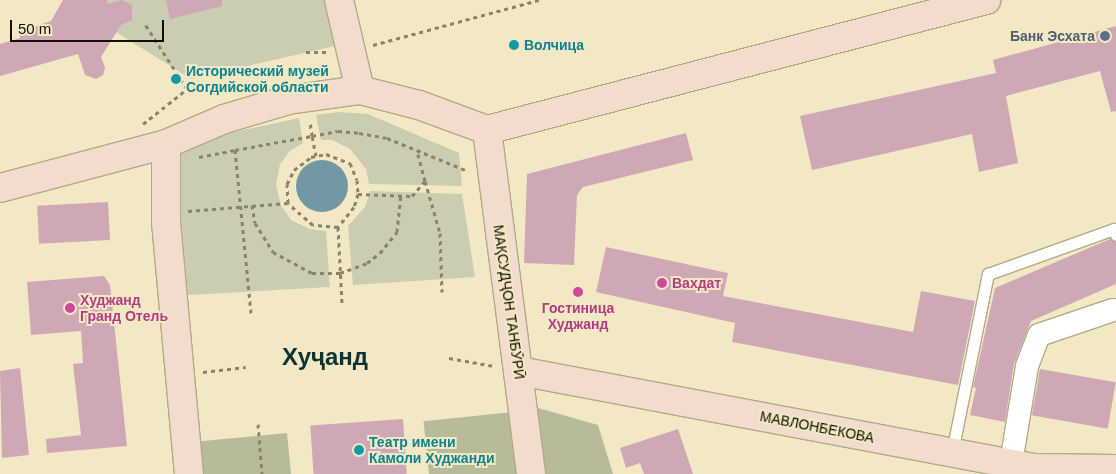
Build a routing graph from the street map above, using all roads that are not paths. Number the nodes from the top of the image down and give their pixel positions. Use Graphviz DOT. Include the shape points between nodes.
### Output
graph roads {
  1 [pos="339,0"];
  2 [pos="986,0"];
  3 [pos="360,90"];
  4 [pos="487,130"];
  5 [pos="166,144"];
  6 [pos="0,188"];
  7 [pos="1116,235"];
  8 [pos="1113,310"];
  9 [pos="519,371"];
  10 [pos="952,452"];
  11 [pos="1011,463"];
  12 [pos="1116,469"];
  13 [pos="189,474"];
  14 [pos="531,474"];
  1 -- 3 [label="street"];
  2 -- 4 [label="street"];
  3 -- 4 [label="street" via="419,105"];
  3 -- 5 [label="street" via="306,98 224,119"];
  4 -- 9 [label="street, МАҚСУДҶОН ТАНБӮРӢ"];
  5 -- 6 [label="street"];
  5 -- 13 [label="street" via="166,222 196,373"];
  7 -- 10 [label="lane" via="1114,230 988,274"];
  8 -- 11 [label="street" via="1039,335 1027,366"];
  9 -- 10 [label="street, МАВЛОНБЕКОВА"];
  9 -- 14 [label="street, МАҚСУДҶОН ТАНБӮРӢ"];
  10 -- 11 [label="street, МАВЛОНБЕКОВА"];
  11 -- 12 [label="street, МАВЛОНБЕКОВА" via="1034,468"];
}
